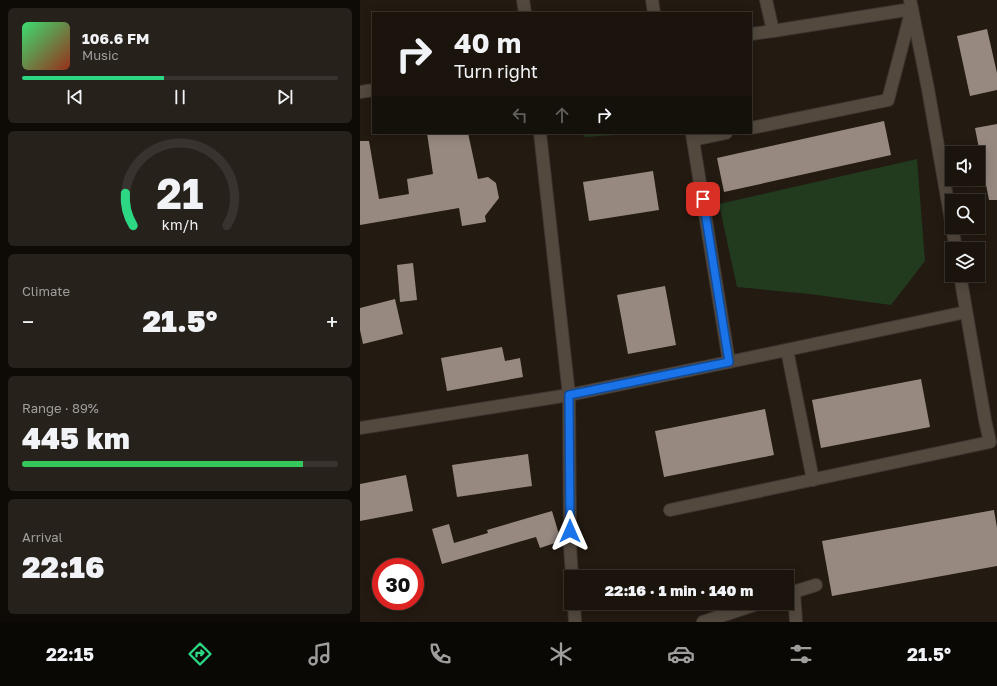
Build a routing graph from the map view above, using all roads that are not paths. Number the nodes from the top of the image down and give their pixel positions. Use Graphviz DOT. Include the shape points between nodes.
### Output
graph roads {
  1 [pos="523,0"];
  2 [pos="652,0"];
  3 [pos="766,0"];
  4 [pos="911,4"];
  5 [pos="525,12"];
  6 [pos="654,12"];
  7 [pos="773,31"];
  8 [pos="752,34"];
  9 [pos="372,90"];
  10 [pos="360,92"];
  11 [pos="752,128"];
  12 [pos="540,134"];
  13 [pos="715,134"];
  14 [pos="692,136"];
  15 [pos="955,242"];
  16 [pos="961,282"];
  17 [pos="966,312"];
  18 [pos="787,350"];
  19 [pos="729,362"];
  20 [pos="569,395"];
  21 [pos="360,428"];
  22 [pos="813,480"];
  23 [pos="670,510"];
  24 [pos="572,570"];
  25 [pos="816,585"];
  26 [pos="794,592"];
  27 [pos="575,610"];
  28 [pos="739,610"];
  29 [pos="794,610"];
  30 [pos="576,622"];
  31 [pos="703,622"];
  32 [pos="796,622"];
  1 -- 5 [label="street"];
  2 -- 6 [label="street"];
  3 -- 7 [label="street"];
  4 -- 7 [label="street"];
  4 -- 11 [label="street" via="888,100"];
  4 -- 15 [label="street"];
  7 -- 8 [label="street"];
  9 -- 10 [label="street"];
  12 -- 20 [label="street"];
  13 -- 14 [label="street"];
  14 -- 19 [label="street"];
  16 -- 17 [label="street"];
  17 -- 18 [label="street"];
  17 -- 22 [label="street" via="990,442"];
  18 -- 19 [label="street"];
  18 -- 22 [label="street"];
  19 -- 20 [label="street"];
  20 -- 21 [label="street"];
  20 -- 24 [label="street"];
  22 -- 23 [label="street"];
  25 -- 26 [label="street"];
  27 -- 30 [label="street"];
  28 -- 31 [label="street"];
  29 -- 32 [label="street"];
}
